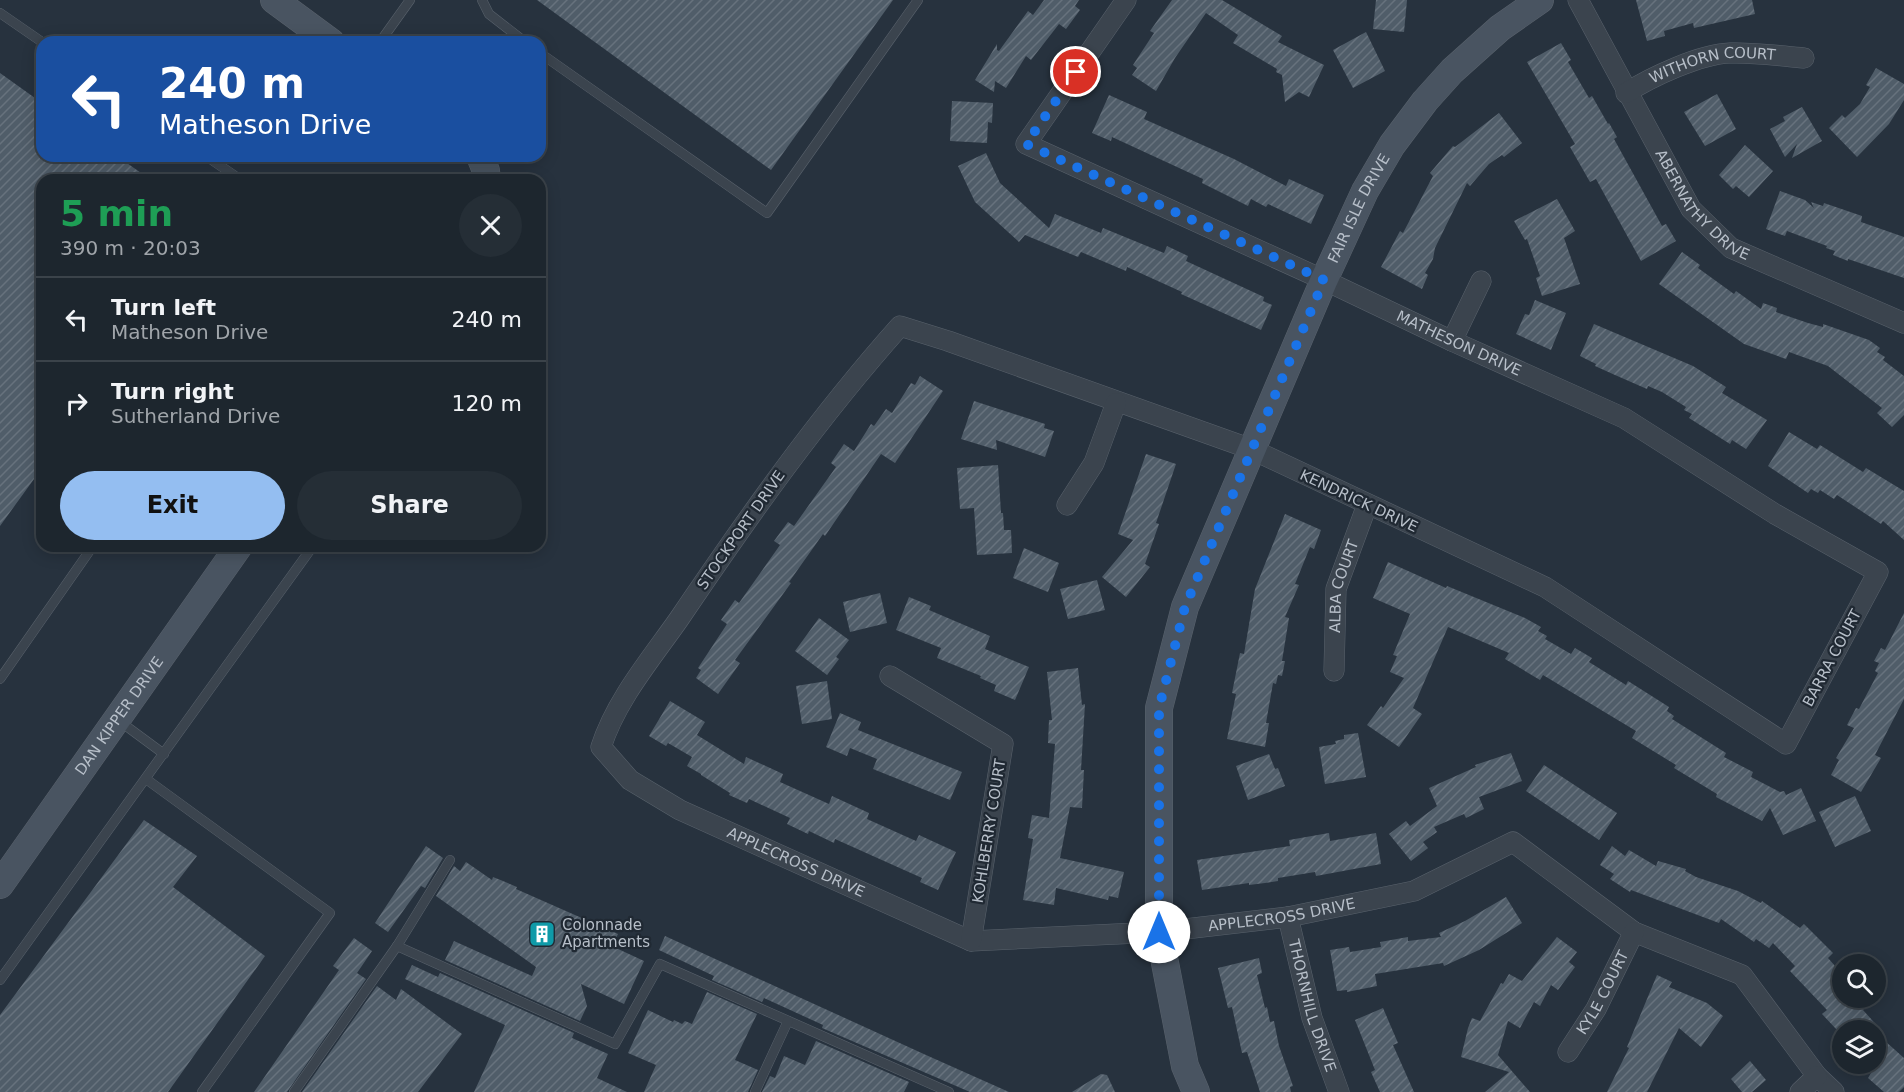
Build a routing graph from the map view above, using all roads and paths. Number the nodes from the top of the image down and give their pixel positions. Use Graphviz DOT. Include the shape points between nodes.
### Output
graph roads {
  1 [pos="274,0"];
  2 [pos="410,0"];
  3 [pos="482,0"];
  4 [pos="918,0"];
  5 [pos="1126,0"];
  6 [pos="1540,0"];
  7 [pos="1578,0"];
  8 [pos="0,13"];
  9 [pos="323,36"];
  10 [pos="384,36"];
  11 [pos="517,36"];
  12 [pos="36,38"];
  13 [pos="546,57"];
  14 [pos="1804,58"];
  15 [pos="1626,93"];
  16 [pos="215,162"];
  17 [pos="232,174"];
  18 [pos="1324,280"];
  19 [pos="1481,280"];
  20 [pos="1904,323"];
  21 [pos="900,326"];
  22 [pos="1452,341"];
  23 [pos="1116,403"];
  24 [pos="1251,449"];
  25 [pos="1066,505"];
  26 [pos="1367,505"];
  27 [pos="89,552"];
  28 [pos="235,552"];
  29 [pos="309,552"];
  30 [pos="1878,572"];
  31 [pos="1334,671"];
  32 [pos="890,676"];
  33 [pos="0,679"];
  34 [pos="117,720"];
  35 [pos="1786,744"];
  36 [pos="601,747"];
  37 [pos="164,754"];
  38 [pos="146,779"];
  39 [pos="450,860"];
  40 [pos="0,885"];
  41 [pos="1288,917"];
  42 [pos="1159,932"];
  43 [pos="1634,932"];
  44 [pos="971,941"];
  45 [pos="397,946"];
  46 [pos="0,980"];
  47 [pos="788,1021"];
  48 [pos="1568,1052"];
  49 [pos="1818,1076"];
  50 [pos="202,1092"];
  51 [pos="294,1092"];
  52 [pos="755,1092"];
  53 [pos="949,1092"];
  54 [pos="1196,1092"];
  55 [pos="1339,1092"];
  56 [pos="1800,1092"];
  57 [pos="1834,1092"];
  1 -- 9 [label="street"];
  2 -- 10 [label="lane"];
  3 -- 11 [label="lane" via="489,14"];
  4 -- 13 [label="lane" via="767,213"];
  5 -- 18 [label="street, MATHESON DRIVE" via="1026,144"];
  6 -- 18 [label="street, FAIR ISLE DRIVE" via="1500,28 1425,101 1392,145 1365,191"];
  7 -- 15 [label="street, ABERNATHY DRIVE"];
  8 -- 12 [label="lane"];
  14 -- 15 [label="street, WITHORN COURT" via="1728,53 1650,78"];
  15 -- 20 [label="street, ABERNATHY DRIVE" via="1691,209 1731,248"];
  16 -- 17 [label="lane"];
  18 -- 22 [label="street, MATHESON DRIVE"];
  18 -- 24 [label="street, FAIR ISLE DRIVE"];
  19 -- 22 [label="street"];
  21 -- 23 [label="street, KENDRICK DRIVE"];
  21 -- 36 [label="street, STOCKPORT DRIVE" via="818,422 746,520 623,700"];
  22 -- 30 [label="street, MATHESON DRIVE" via="1624,418 1776,514"];
  23 -- 24 [label="street, KENDRICK DRIVE"];
  23 -- 25 [label="street" via="1094,463"];
  24 -- 26 [label="street, KENDRICK DRIVE"];
  24 -- 42 [label="street, FAIR ISLE DRIVE" via="1185,607 1159,708"];
  26 -- 31 [label="street, ALBA COURT" via="1336,589"];
  26 -- 35 [label="street, KENDRICK DRIVE" via="1545,587"];
  27 -- 33 [label="lane"];
  28 -- 34 [label="street, DAN KIPPER DRIVE"];
  29 -- 37 [label="lane"];
  30 -- 35 [label="street, BARRA COURT"];
  32 -- 44 [label="street, KOHLBERRY COURT" via="1003,744"];
  34 -- 37 [label="lane"];
  34 -- 40 [label="street, DAN KIPPER DRIVE"];
  36 -- 44 [label="street, APPLECROSS DRIVE" via="630,780 680,810"];
  37 -- 38 [label="lane"];
  38 -- 46 [label="lane"];
  38 -- 50 [label="lane" via="330,913"];
  39 -- 45 [label="lane"];
  41 -- 42 [label="street, APPLECROSS DRIVE"];
  41 -- 43 [label="street, APPLECROSS DRIVE" via="1414,891 1513,842"];
  41 -- 55 [label="street, THORNHILL DRIVE" via="1312,1018"];
  42 -- 44 [label="street, APPLECROSS DRIVE"];
  42 -- 54 [label="street, FAIR ISLE DRIVE" via="1185,1066"];
  43 -- 48 [label="street, KYLE COURT" via="1596,1009"];
  43 -- 49 [label="street, APPLECROSS DRIVE" via="1742,975"];
  45 -- 47 [label="lane" via="615,1044 660,964"];
  45 -- 51 [label="lane"];
  47 -- 52 [label="lane"];
  47 -- 53 [label="lane"];
  49 -- 56 [label="street"];
  49 -- 57 [label="street, APPLECROSS DRIVE"];
}
